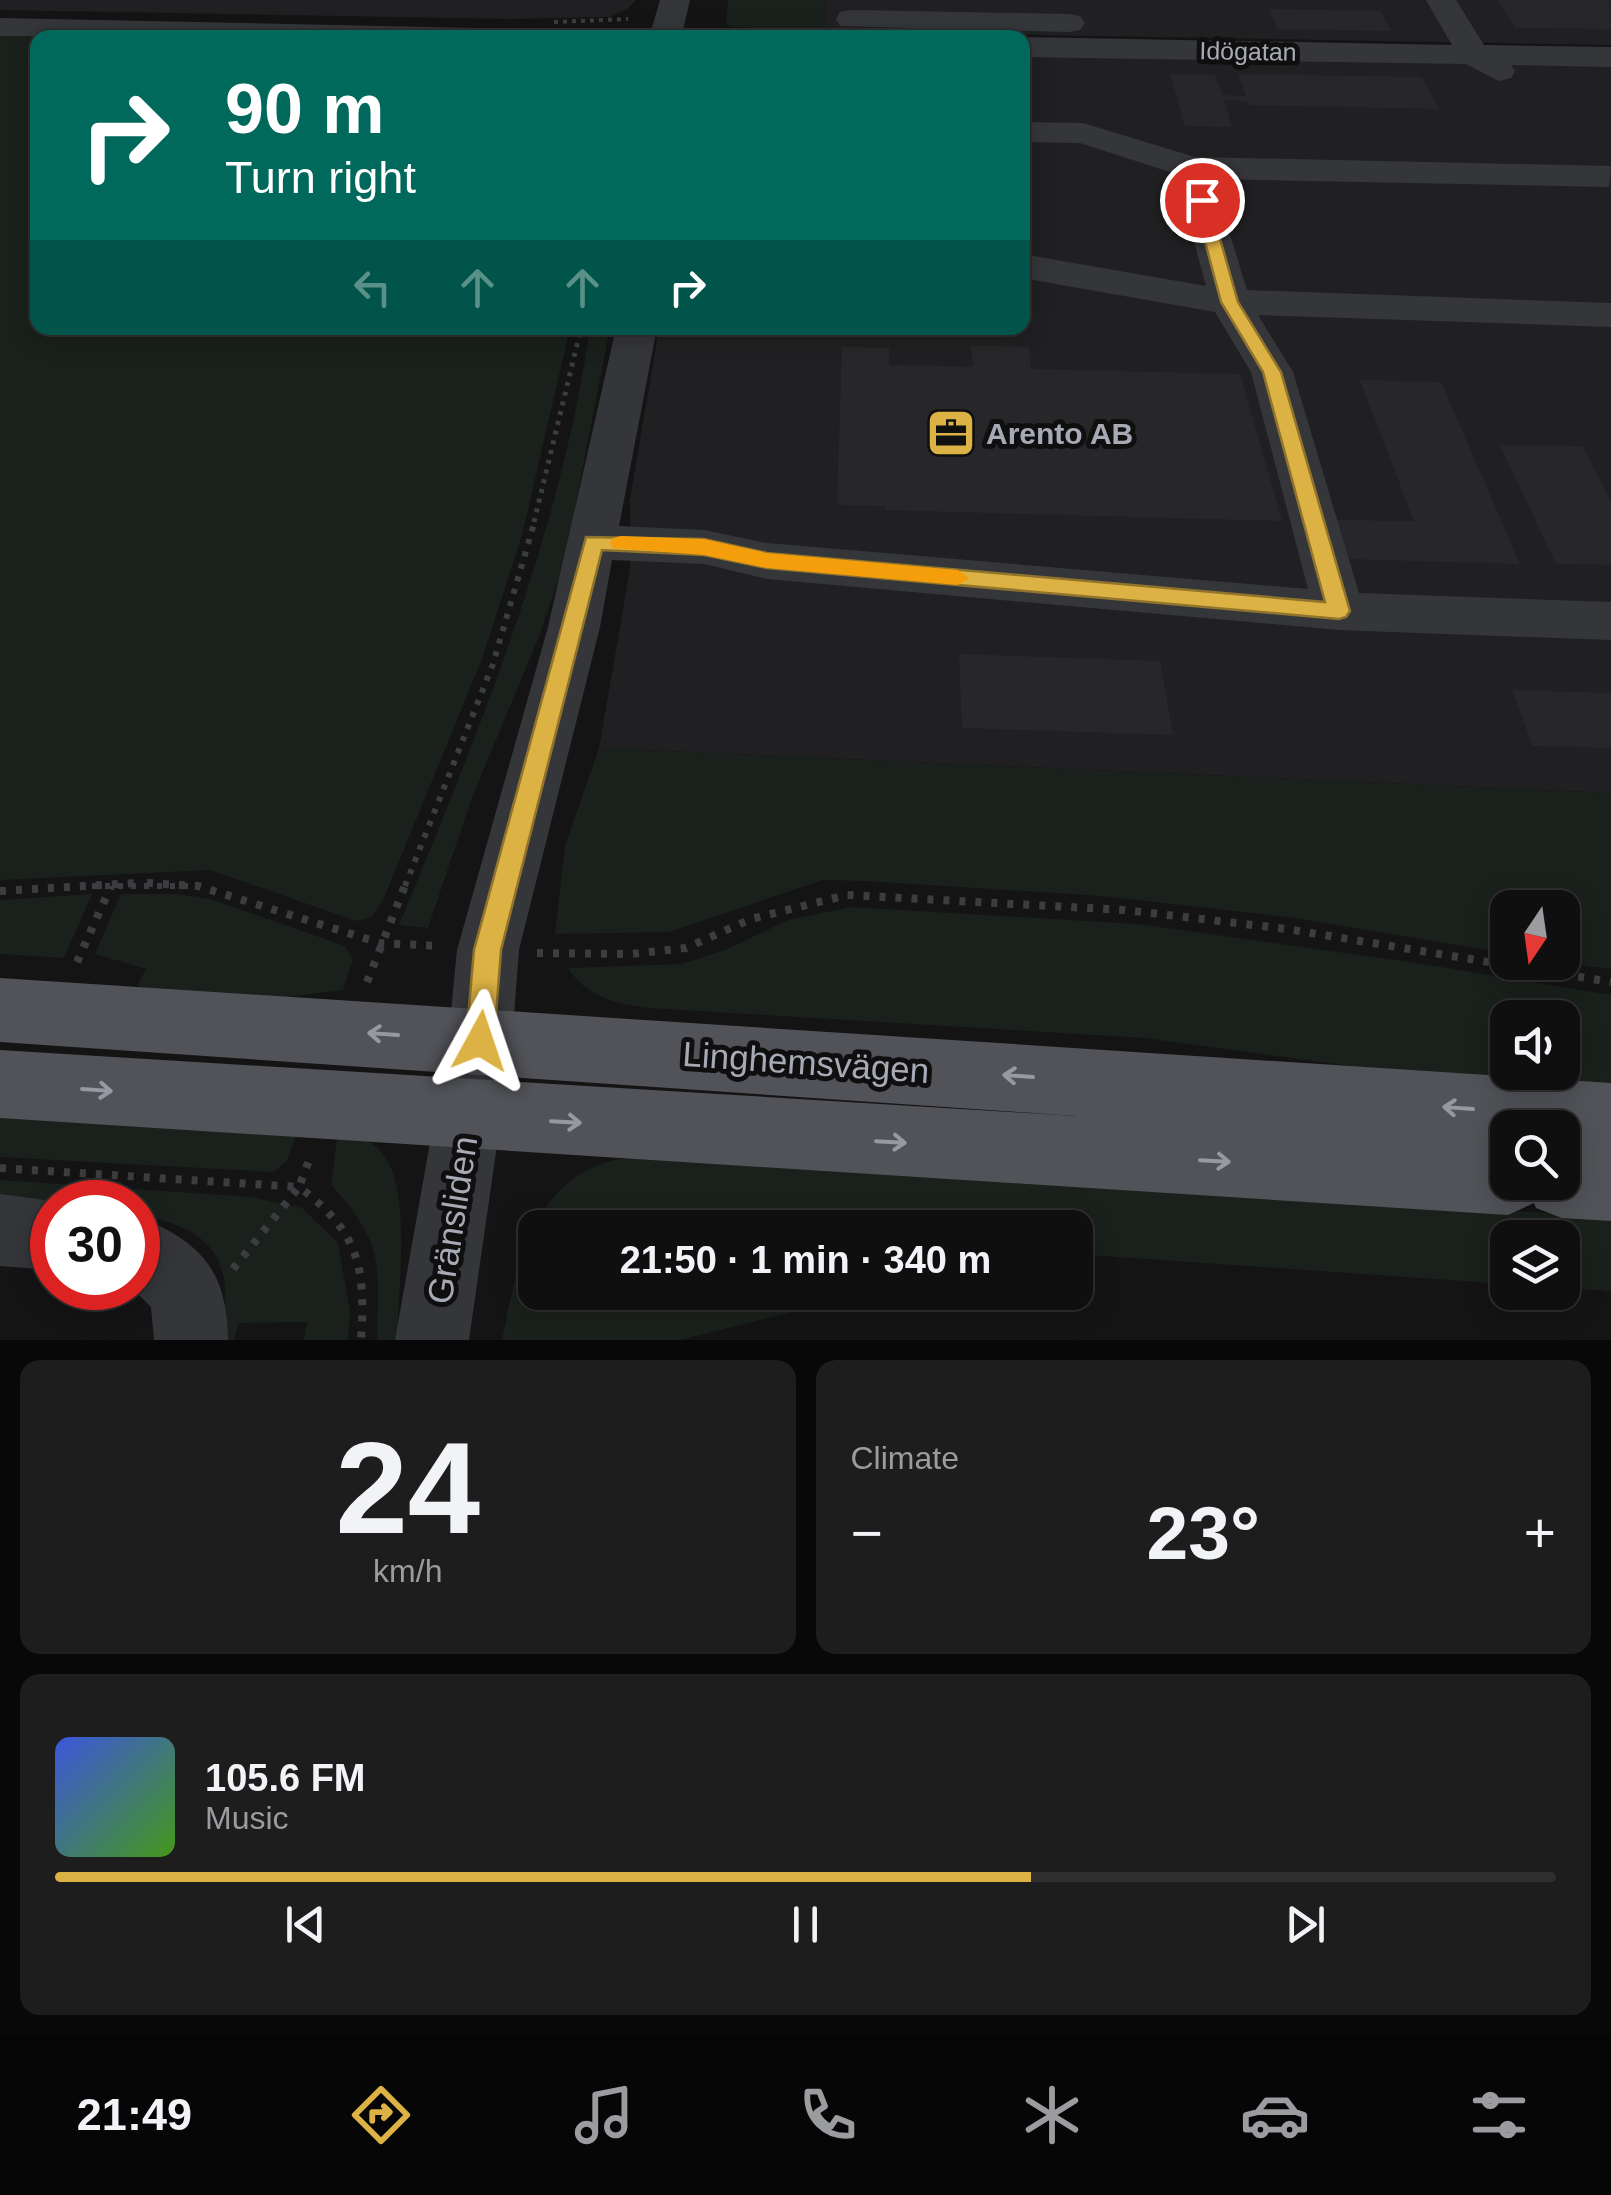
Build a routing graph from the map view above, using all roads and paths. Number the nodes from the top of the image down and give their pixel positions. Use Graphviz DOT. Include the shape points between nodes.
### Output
graph roads {
  1 [pos="17,0"];
  2 [pos="353,0"];
  3 [pos="676,0"];
  4 [pos="1441,0"];
  5 [pos="944,5"];
  6 [pos="855,14"];
  7 [pos="0,27"];
  8 [pos="50,28"];
  9 [pos="145,30"];
  10 [pos="336,30"];
  11 [pos="667,30"];
  12 [pos="1015,30"];
  13 [pos="1030,35"];
  14 [pos="1080,48"];
  15 [pos="1474,55"];
  16 [pos="1608,57"];
  17 [pos="1030,132"];
  18 [pos="1082,133"];
  19 [pos="1192,168"];
  20 [pos="1609,176"];
  21 [pos="1030,267"];
  22 [pos="1230,302"];
  23 [pos="1611,315"];
  24 [pos="579,335"];
  25 [pos="632,337"];
  26 [pos="594,542"];
  27 [pos="1339,611"];
  28 [pos="1611,621"];
  29 [pos="110,886"];
  30 [pos="0,891"];
  31 [pos="380,943"];
  32 [pos="488,950"];
  33 [pos="74,970"];
  34 [pos="1611,982"];
  35 [pos="0,1010"];
  36 [pos="351,1031"];
  37 [pos="480,1041"];
  38 [pos="0,1084"];
  39 [pos="329,1106"];
  40 [pos="469,1116"];
  41 [pos="1611,1118"];
  42 [pos="0,1168"];
  43 [pos="1490,1178"];
  44 [pos="1580,1183"];
  45 [pos="1611,1185"];
  46 [pos="300,1187"];
  47 [pos="0,1230"];
  48 [pos="30,1233"];
  49 [pos="160,1262"];
  50 [pos="189,1321"];
  51 [pos="362,1340"];
  52 [pos="432,1340"];
  1 -- 8 [label="street"];
  2 -- 10 [label="street"];
  3 -- 11 [label="street"];
  4 -- 15 [label="street"];
  5 -- 6 [label="street, Idögatan"];
  5 -- 12 [label="street, Idögatan"];
  7 -- 8 [label="street"];
  8 -- 9 [label="street"];
  13 -- 14 [label="street, Idögatan"];
  14 -- 15 [label="street, Idögatan"];
  14 -- 18 [label="street"];
  15 -- 16 [label="street" via="1505,75 1582,77"];
  17 -- 18 [label="street"];
  18 -- 19 [label="street"];
  19 -- 20 [label="street"];
  19 -- 22 [label="street"];
  21 -- 22 [label="street"];
  22 -- 23 [label="street"];
  22 -- 27 [label="street" via="1272,372"];
  24 -- 31 [label="path" via="530,545 493,664"];
  25 -- 26 [label="street, Gränsliden"];
  26 -- 27 [label="street" via="704,547 767,561"];
  26 -- 32 [label="street, Gränsliden"];
  27 -- 28 [label="street"];
  29 -- 30 [label="path"];
  29 -- 31 [label="path" via="198,886"];
  29 -- 33 [label="path"];
  31 -- 32 [label="path"];
  31 -- 36 [label="path"];
  32 -- 34 [label="path" via="577,955 686,948 792,906 848,896 1124,910"];
  32 -- 37 [label="street, Gränsliden"];
  35 -- 36 [label="main road, Linghemsvägen"];
  37 -- 36 [label="main road, Linghemsvägen, one-way"];
  37 -- 40 [label="street, Gränsliden"];
  41 -- 37 [label="main road, Linghemsvägen, one-way"];
  38 -- 39 [label="main road, one-way"];
  39 -- 40 [label="main road"];
  39 -- 46 [label="path"];
  40 -- 43 [label="main road, one-way"];
  40 -- 52 [label="street, Gränsliden"];
  42 -- 46 [label="path"];
  44 -- 45 [label="main road"];
  46 -- 50 [label="path"];
  46 -- 51 [label="path" via="330,1208 353,1238"];
  47 -- 48 [label="street"];
  49 -- 50 [label="street" via="181,1283"];
}
